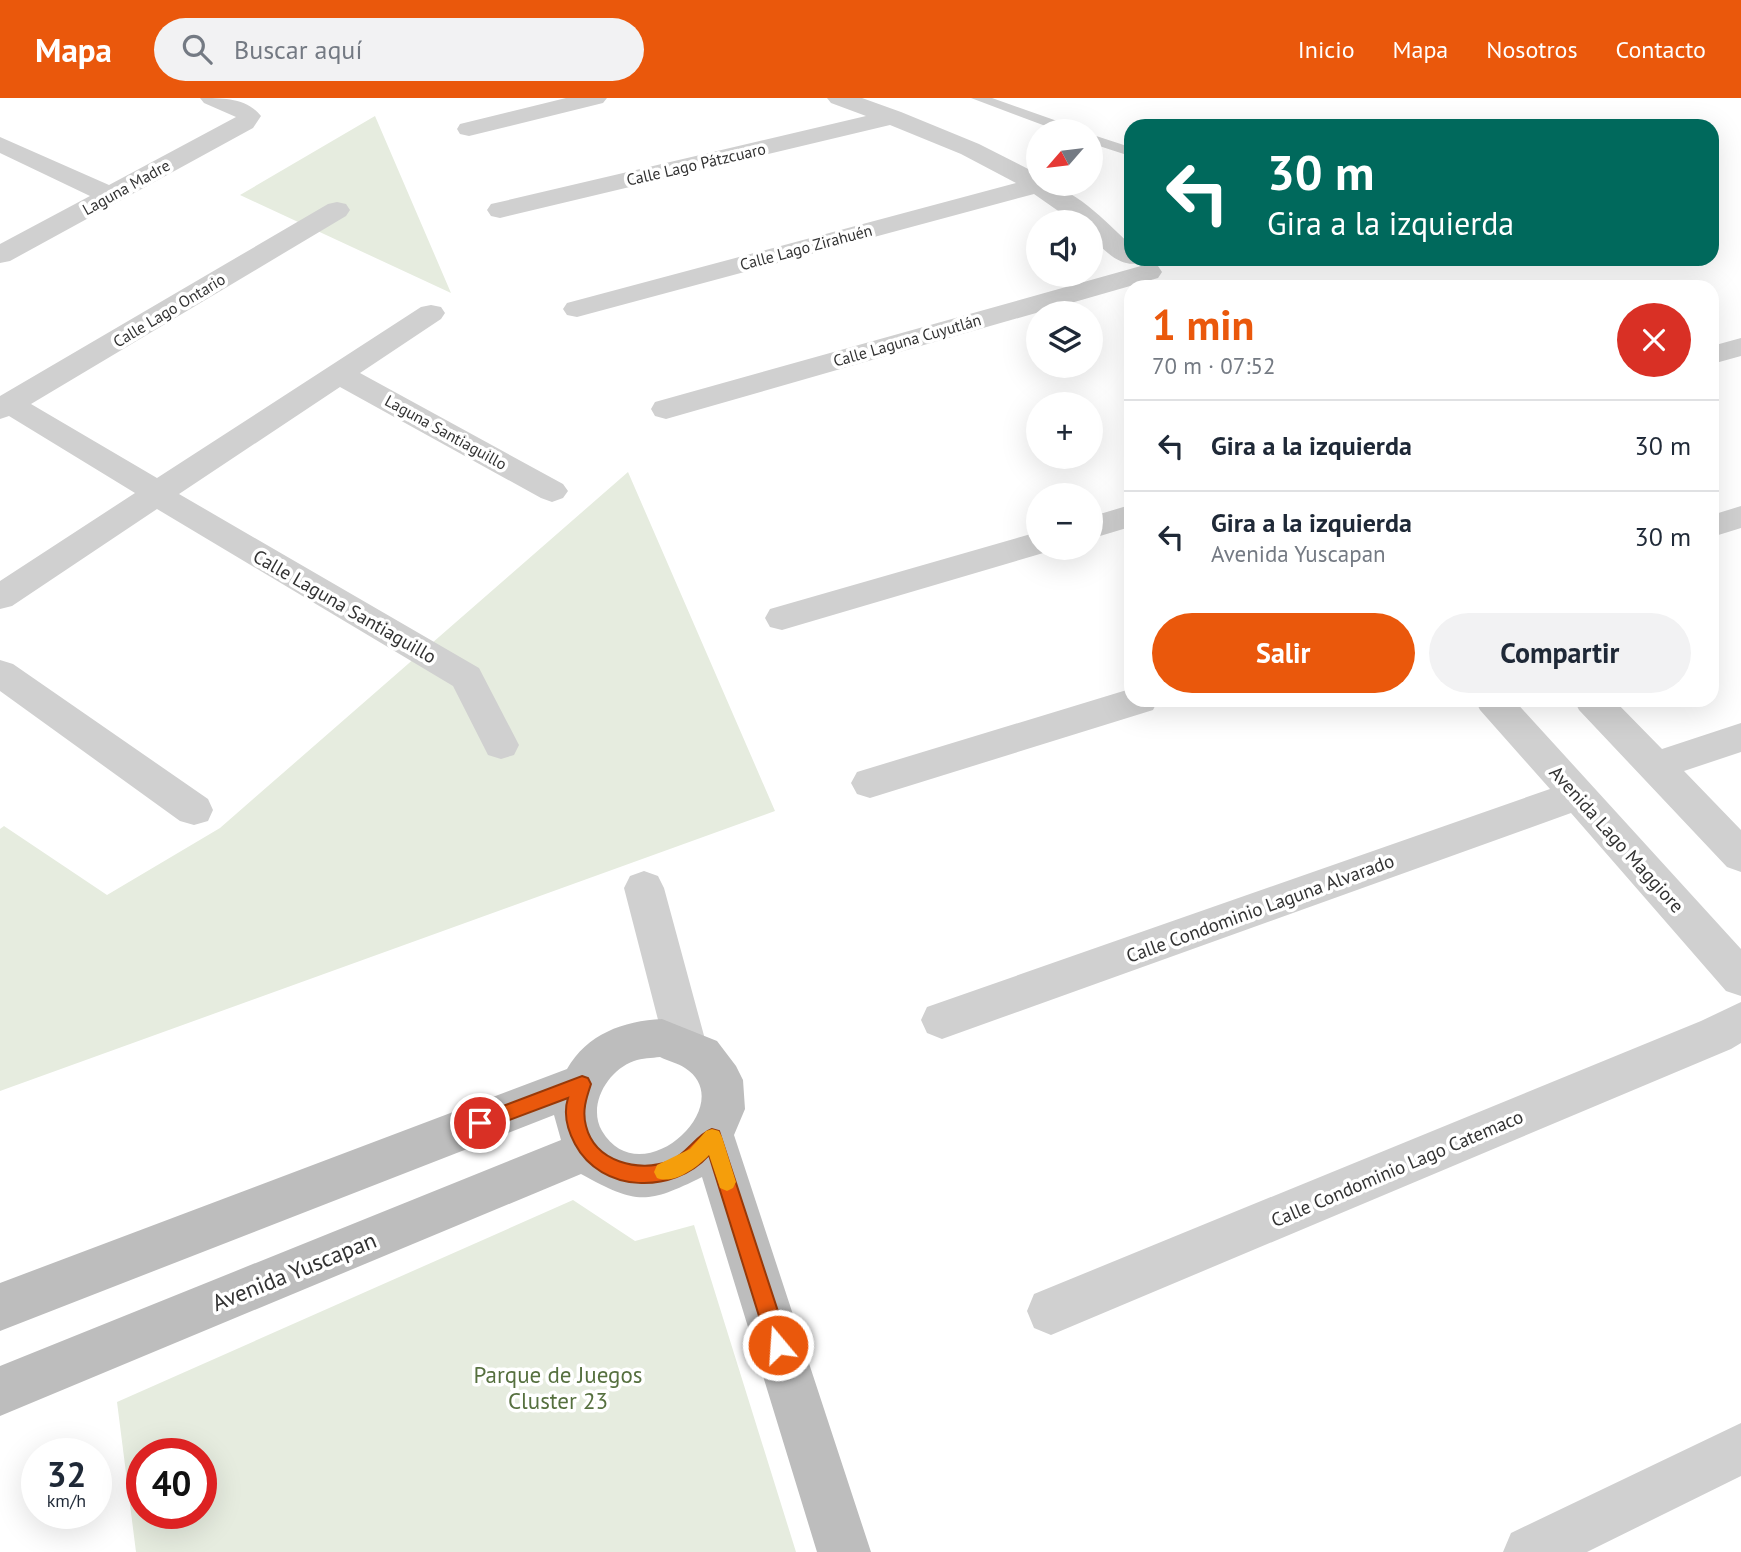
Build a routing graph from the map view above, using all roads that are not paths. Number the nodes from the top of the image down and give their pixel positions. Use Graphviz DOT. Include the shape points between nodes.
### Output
graph roads {
  1 [pos="212,98"];
  2 [pos="594,98"];
  3 [pos="839,98"];
  4 [pos="978,98"];
  5 [pos="892,117"];
  6 [pos="1038,119"];
  7 [pos="470,129"];
  8 [pos="1103,143"];
  9 [pos="0,144"];
  10 [pos="1124,150"];
  11 [pos="1026,180"];
  12 [pos="1026,188"];
  13 [pos="111,196"];
  14 [pos="1052,196"];
  15 [pos="500,210"];
  16 [pos="1072,210"];
  17 [pos="337,211"];
  18 [pos="1103,234"];
  19 [pos="1124,253"];
  20 [pos="0,255"];
  21 [pos="1143,269"];
  22 [pos="577,309"];
  23 [pos="431,313"];
  24 [pos="1741,347"];
  25 [pos="1719,353"];
  26 [pos="339,374"];
  27 [pos="5,406"];
  28 [pos="666,409"];
  29 [pos="552,491"];
  30 [pos="160,494"];
  31 [pos="1741,517"];
  32 [pos="1124,518"];
  33 [pos="1103,524"];
  34 [pos="1719,524"];
  35 [pos="1026,547"];
  36 [pos="0,597"];
  37 [pos="782,618"];
  38 [pos="0,673"];
  39 [pos="1124,705"];
  40 [pos="1499,707"];
  41 [pos="1599,707"];
  42 [pos="1741,737"];
  43 [pos="501,745"];
  44 [pos="1656,766"];
  45 [pos="870,783"];
  46 [pos="1578,795"];
  47 [pos="194,810"];
  48 [pos="1741,856"];
  49 [pos="644,887"];
  50 [pos="1741,978"];
  51 [pos="942,1020"];
  52 [pos="1741,1021"];
  53 [pos="685,1043"];
  54 [pos="582,1084"];
  55 [pos="712,1137"];
  56 [pos="588,1150"];
  57 [pos="0,1307"];
  58 [pos="1051,1311"];
  59 [pos="0,1391"];
  60 [pos="1741,1448"];
  61 [pos="844,1552"];
  62 [pos="1530,1552"];
  1 -- 13 [label="street, Laguna Madre" via="249,116 244,123"];
  2 -- 7 [label="street"];
  3 -- 5 [label="street"];
  4 -- 6 [label="lane"];
  5 -- 11 [label="street" via="953,140"];
  5 -- 15 [label="street, Calle Lago Pátzcuaro"];
  8 -- 10 [label="lane"];
  9 -- 13 [label="street"];
  12 -- 22 [label="street, Calle Lago Zirahuén"];
  13 -- 20 [label="street, Laguna Madre"];
  14 -- 16 [label="street"];
  17 -- 27 [label="street, Calle Lago Ontario"];
  18 -- 19 [label="street"];
  21 -- 28 [label="street, Calle Laguna Cuyutlán"];
  23 -- 26 [label="street"];
  24 -- 25 [label="street"];
  26 -- 29 [label="street, Laguna Santiaguillo"];
  26 -- 30 [label="street"];
  27 -- 30 [label="street, Calle Laguna Santiaguillo"];
  30 -- 36 [label="street"];
  30 -- 43 [label="street, Calle Laguna Santiaguillo" via="174,507 466,677"];
  31 -- 34 [label="street"];
  32 -- 33 [label="street"];
  35 -- 37 [label="street"];
  38 -- 47 [label="street"];
  39 -- 45 [label="street"];
  40 -- 46 [label="street, Avenida Lago Maggiore"];
  41 -- 44 [label="street"];
  42 -- 44 [label="street"];
  44 -- 48 [label="street"];
  46 -- 50 [label="street, Avenida Lago Maggiore"];
  46 -- 51 [label="street, Calle Condominio Laguna Alvarado"];
  49 -- 53 [label="street"];
  52 -- 58 [label="street, Calle Condominio Lago Catemaco"];
  53 -- 54 [label="street" via="637,1039 614,1048 595,1063"];
  53 -- 55 [label="street" via="704,1055 717,1072 723,1093 722,1115"];
  54 -- 56 [label="street" via="575,1107 577,1129"];
  54 -- 57 [label="street"];
  55 -- 56 [label="street" via="676,1168 651,1175 616,1170"];
  55 -- 61 [label="street"];
  56 -- 59 [label="street, Avenida Yuscapan"];
  60 -- 62 [label="street"];
}
